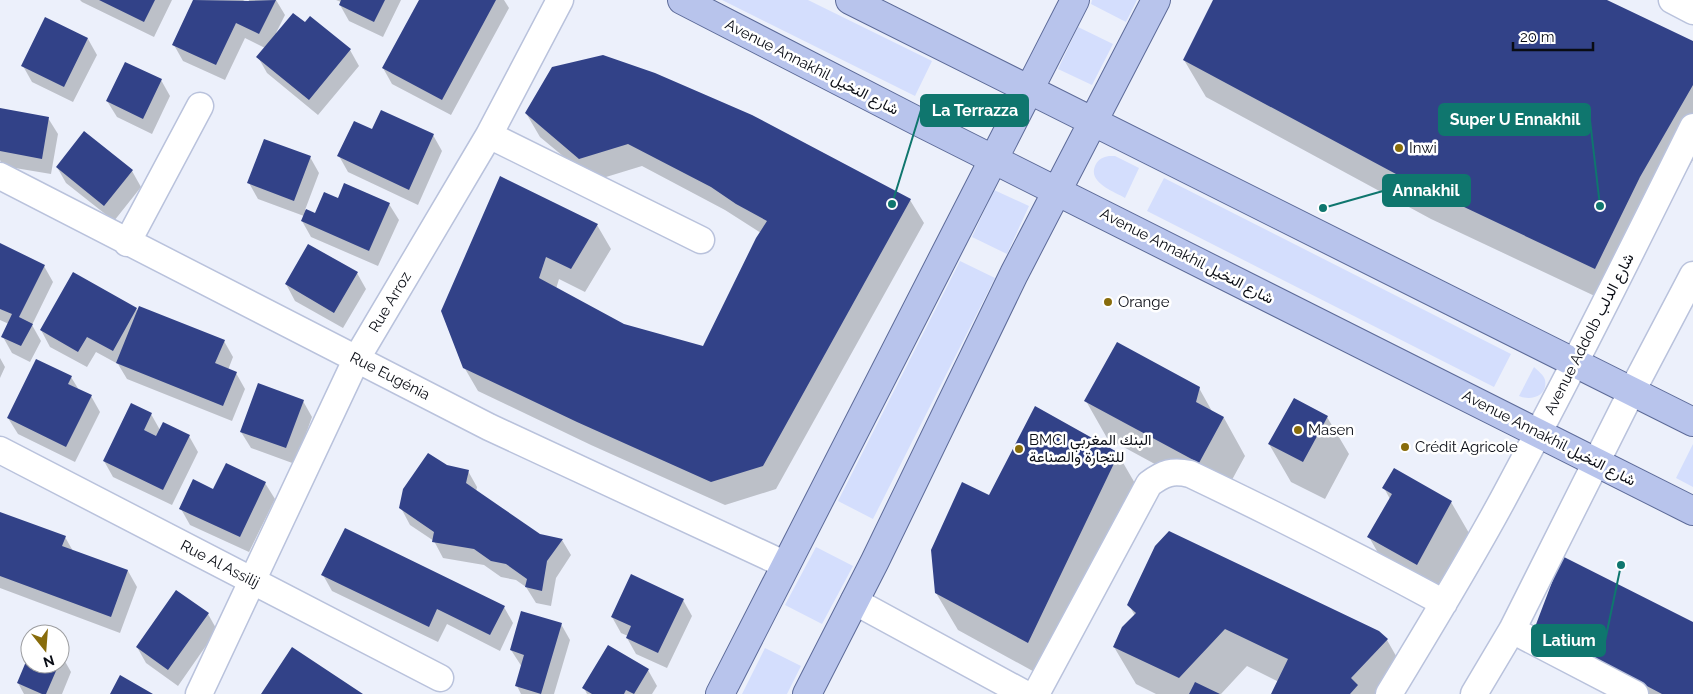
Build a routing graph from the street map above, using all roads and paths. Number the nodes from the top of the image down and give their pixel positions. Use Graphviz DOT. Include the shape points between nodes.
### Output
graph roads {
  1 [pos="560,0"];
  2 [pos="682,0"];
  3 [pos="850,0"];
  4 [pos="1075,0"];
  5 [pos="1156,0"];
  6 [pos="1672,0"];
  7 [pos="1693,10"];
  8 [pos="1029,90"];
  9 [pos="200,106"];
  10 [pos="1093,122"];
  11 [pos="1693,127"];
  12 [pos="489,135"];
  13 [pos="995,160"];
  14 [pos="0,176"];
  15 [pos="1057,191"];
  16 [pos="701,240"];
  17 [pos="127,243"];
  18 [pos="1693,275"];
  19 [pos="357,358"];
  20 [pos="1575,363"];
  21 [pos="1632,391"];
  22 [pos="1693,422"];
  23 [pos="1538,432"];
  24 [pos="0,450"];
  25 [pos="1596,462"];
  26 [pos="1693,511"];
  27 [pos="786,565"];
  28 [pos="252,581"];
  29 [pos="854,601"];
  30 [pos="1444,603"];
  31 [pos="1512,630"];
  32 [pos="440,678"];
  33 [pos="199,694"];
  34 [pos="720,694"];
  35 [pos="807,694"];
  36 [pos="1025,694"];
  37 [pos="1036,694"];
  38 [pos="1389,694"];
  39 [pos="1474,694"];
  40 [pos="1635,694"];
  1 -- 12 [label="street, Rue Arroz"];
  2 -- 13 [label="main road, Avenue Annakhil شارع النخيل"];
  3 -- 8 [label="main road"];
  4 -- 8 [label="main road"];
  5 -- 10 [label="main road"];
  6 -- 7 [label="street"];
  8 -- 10 [label="main road"];
  8 -- 13 [label="main road"];
  9 -- 17 [label="street"];
  10 -- 15 [label="main road"];
  10 -- 20 [label="main road"];
  11 -- 20 [label="street, Avenue Addolb شارع الدلب"];
  12 -- 16 [label="street"];
  12 -- 19 [label="street, Rue Arroz"];
  13 -- 15 [label="main road, Avenue Annakhil شارع النخيل"];
  13 -- 27 [label="main road"];
  14 -- 17 [label="street, Rue Eugénia"];
  15 -- 23 [label="main road, Avenue Annakhil شارع النخيل"];
  15 -- 29 [label="main road"];
  17 -- 19 [label="street, Rue Eugénia"];
  18 -- 21 [label="street"];
  19 -- 27 [label="street, Rue Eugénia" via="489,427"];
  19 -- 28 [label="street, Rue Arroz"];
  20 -- 21 [label="main road"];
  20 -- 23 [label="street, Avenue Addolb شارع الدلب"];
  21 -- 22 [label="main road"];
  21 -- 25 [label="street"];
  23 -- 25 [label="main road, Avenue Annakhil شارع النخيل"];
  23 -- 30 [label="street, Avenue Addolb شارع الدلب"];
  24 -- 28 [label="street, Rue Al Assilij"];
  25 -- 26 [label="main road, Avenue Annakhil شارع النخيل"];
  25 -- 31 [label="street"];
  27 -- 34 [label="main road"];
  28 -- 32 [label="street, Rue Al Assilij"];
  28 -- 33 [label="street, Rue Arroz"];
  29 -- 35 [label="main road"];
  29 -- 36 [label="street"];
  30 -- 37 [label="street" via="1273,513 1190,474 1176,471 1160,475 1148,484"];
  30 -- 38 [label="street, Avenue Addolb شارع الدلب"];
  31 -- 39 [label="street"];
  31 -- 40 [label="street"];
}
